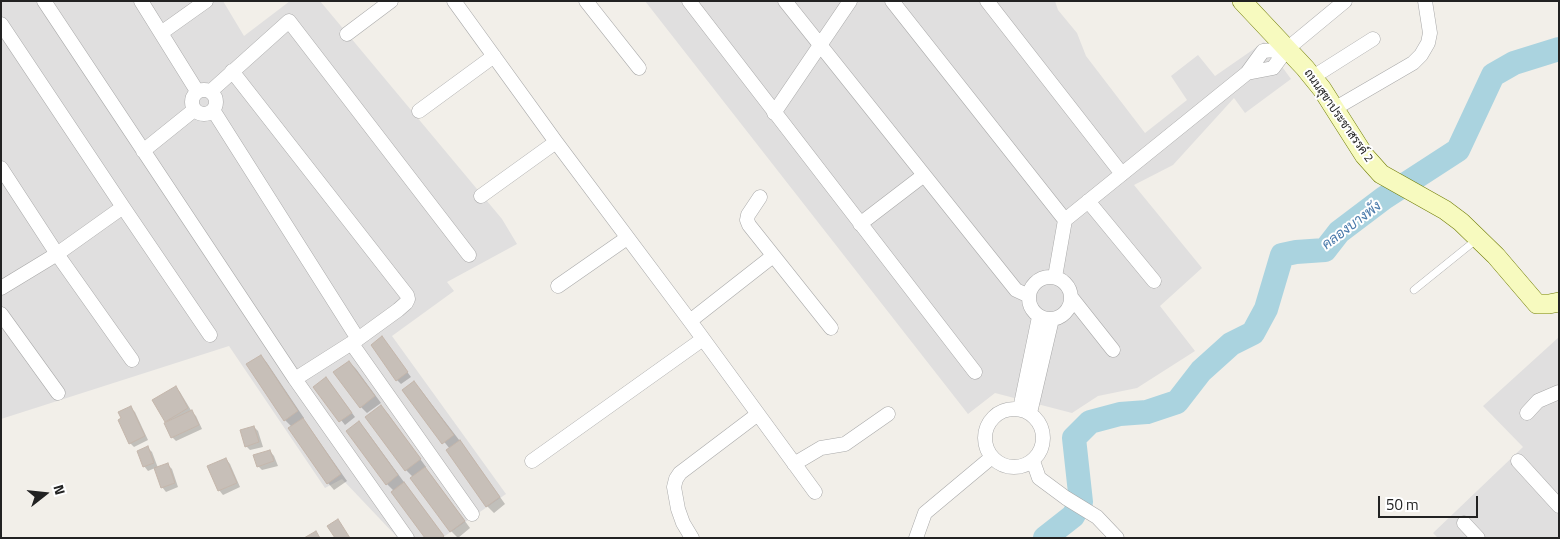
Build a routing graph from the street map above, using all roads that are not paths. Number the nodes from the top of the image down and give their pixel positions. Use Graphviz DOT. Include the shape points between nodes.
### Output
graph roads {
  1 [pos="44,1"];
  2 [pos="141,1"];
  3 [pos="206,1"];
  4 [pos="391,1"];
  5 [pos="454,1"];
  6 [pos="586,1"];
  7 [pos="689,1"];
  8 [pos="785,1"];
  9 [pos="850,1"];
  10 [pos="892,1"];
  11 [pos="987,1"];
  12 [pos="1242,1"];
  13 [pos="1345,1"];
  14 [pos="1425,1"];
  15 [pos="1,24"];
  16 [pos="161,33"];
  17 [pos="347,34"];
  18 [pos="1373,38"];
  19 [pos="820,45"];
  20 [pos="1288,49"];
  21 [pos="494,56"];
  22 [pos="639,68"];
  23 [pos="232,71"];
  24 [pos="1313,77"];
  25 [pos="204,91"];
  26 [pos="1334,108"];
  27 [pos="194,110"];
  28 [pos="213,110"];
  29 [pos="419,111"];
  30 [pos="774,113"];
  31 [pos="556,142"];
  32 [pos="143,151"];
  33 [pos="1,168"];
  34 [pos="1122,174"];
  35 [pos="924,175"];
  36 [pos="481,196"];
  37 [pos="760,197"];
  38 [pos="1088,201"];
  39 [pos="123,207"];
  40 [pos="1065,220"];
  41 [pos="860,224"];
  42 [pos="626,238"];
  43 [pos="1478,238"];
  44 [pos="57,254"];
  45 [pos="469,255"];
  46 [pos="773,256"];
  47 [pos="1055,277"];
  48 [pos="1154,281"];
  49 [pos="558,286"];
  50 [pos="1,288"];
  51 [pos="1414,290"];
  52 [pos="1028,296"];
  53 [pos="1071,297"];
  54 [pos="1559,302"];
  55 [pos="1,314"];
  56 [pos="1046,318"];
  57 [pos="690,321"];
  58 [pos="831,328"];
  59 [pos="210,335"];
  60 [pos="703,339"];
  61 [pos="355,342"];
  62 [pos="1113,350"];
  63 [pos="132,360"];
  64 [pos="975,372"];
  65 [pos="295,379"];
  66 [pos="1559,392"];
  67 [pos="58,394"];
  68 [pos="1025,411"];
  69 [pos="1527,413"];
  70 [pos="758,414"];
  71 [pos="888,414"];
  72 [pos="992,457"];
  73 [pos="532,461"];
  74 [pos="1033,461"];
  75 [pos="1518,461"];
  76 [pos="794,464"];
  77 [pos="814,492"];
  78 [pos="1559,506"];
  79 [pos="472,514"];
  80 [pos="1464,523"];
  81 [pos="407,538"];
  82 [pos="692,538"];
  83 [pos="916,538"];
  84 [pos="1117,538"];
  85 [pos="1478,538"];
  1 -- 32 [label="street"];
  2 -- 16 [label="street"];
  3 -- 16 [label="street"];
  4 -- 17 [label="street"];
  5 -- 21 [label="street"];
  6 -- 22 [label="street"];
  7 -- 30 [label="street"];
  8 -- 19 [label="street"];
  9 -- 19 [label="street"];
  10 -- 40 [label="street"];
  11 -- 34 [label="street"];
  12 -- 20 [label="street, ถนนสุขาประชาสรรค์ 2"];
  13 -- 20 [label="street"];
  14 -- 26 [label="street" via="1430,33 1421,54 1413,63"];
  15 -- 39 [label="street"];
  16 -- 25 [label="street"];
  18 -- 24 [label="street"];
  19 -- 30 [label="street"];
  19 -- 35 [label="street"];
  20 -- 24 [label="street, ถนนสุขาประชาสรรค์ 2"];
  20 -- 34 [label="street" via="1263,51 1246,73"];
  21 -- 29 [label="street"];
  21 -- 31 [label="street"];
  23 -- 25 [label="street"];
  23 -- 45 [label="street" via="289,21"];
  23 -- 61 [label="street" via="407,295 406,303"];
  24 -- 26 [label="street, ถนนสุขาประชาสรรค์ 2"];
  25 -- 27 [label="street" via="192,96"];
  25 -- 28 [label="street" via="215,97"];
  26 -- 43 [label="street, ถนนสุขาประชาสรรค์ 2" via="1364,155 1381,174 1450,214"];
  27 -- 28 [label="street" via="207,114"];
  27 -- 32 [label="street"];
  28 -- 61 [label="street"];
  30 -- 41 [label="street"];
  31 -- 36 [label="street"];
  31 -- 42 [label="street"];
  32 -- 65 [label="street"];
  33 -- 44 [label="street"];
  34 -- 38 [label="street"];
  35 -- 41 [label="street"];
  35 -- 52 [label="street" via="1016,290"];
  37 -- 46 [label="street" via="747,220"];
  38 -- 40 [label="street"];
  38 -- 48 [label="street"];
  39 -- 44 [label="street"];
  39 -- 59 [label="street"];
  40 -- 47 [label="street"];
  41 -- 64 [label="street"];
  42 -- 49 [label="street"];
  42 -- 57 [label="street"];
  43 -- 51 [label="lane"];
  43 -- 54 [label="street, ถนนสุขาประชาสรรค์ 2" via="1537,304"];
  44 -- 50 [label="street"];
  44 -- 63 [label="street"];
  46 -- 57 [label="street"];
  46 -- 58 [label="street"];
  47 -- 52 [label="street" via="1041,278"];
  47 -- 53 [label="street" via="1067,284"];
  52 -- 56 [label="street" via="1031,308"];
  53 -- 56 [label="street" via="1071,304 1064,315"];
  53 -- 62 [label="street"];
  55 -- 67 [label="street"];
  56 -- 68 [label="street"];
  57 -- 60 [label="street"];
  60 -- 70 [label="street"];
  60 -- 73 [label="street"];
  61 -- 65 [label="street"];
  61 -- 79 [label="street"];
  65 -- 81 [label="street"];
  66 -- 69 [label="street" via="1538,401"];
  68 -- 72 [label="street" via="1004,411 991,420 985,442"];
  68 -- 74 [label="street" via="1037,420 1044,437 1043,446"];
  70 -- 76 [label="street"];
  70 -- 82 [label="street" via="676,479 674,487 678,509"];
  71 -- 76 [label="street" via="845,444 821,448"];
  72 -- 74 [label="street" via="1002,465 1015,468"];
  72 -- 83 [label="street" via="925,513"];
  74 -- 84 [label="street" via="1039,478 1098,517"];
  75 -- 78 [label="street"];
  76 -- 77 [label="street"];
  80 -- 85 [label="street"];
}
